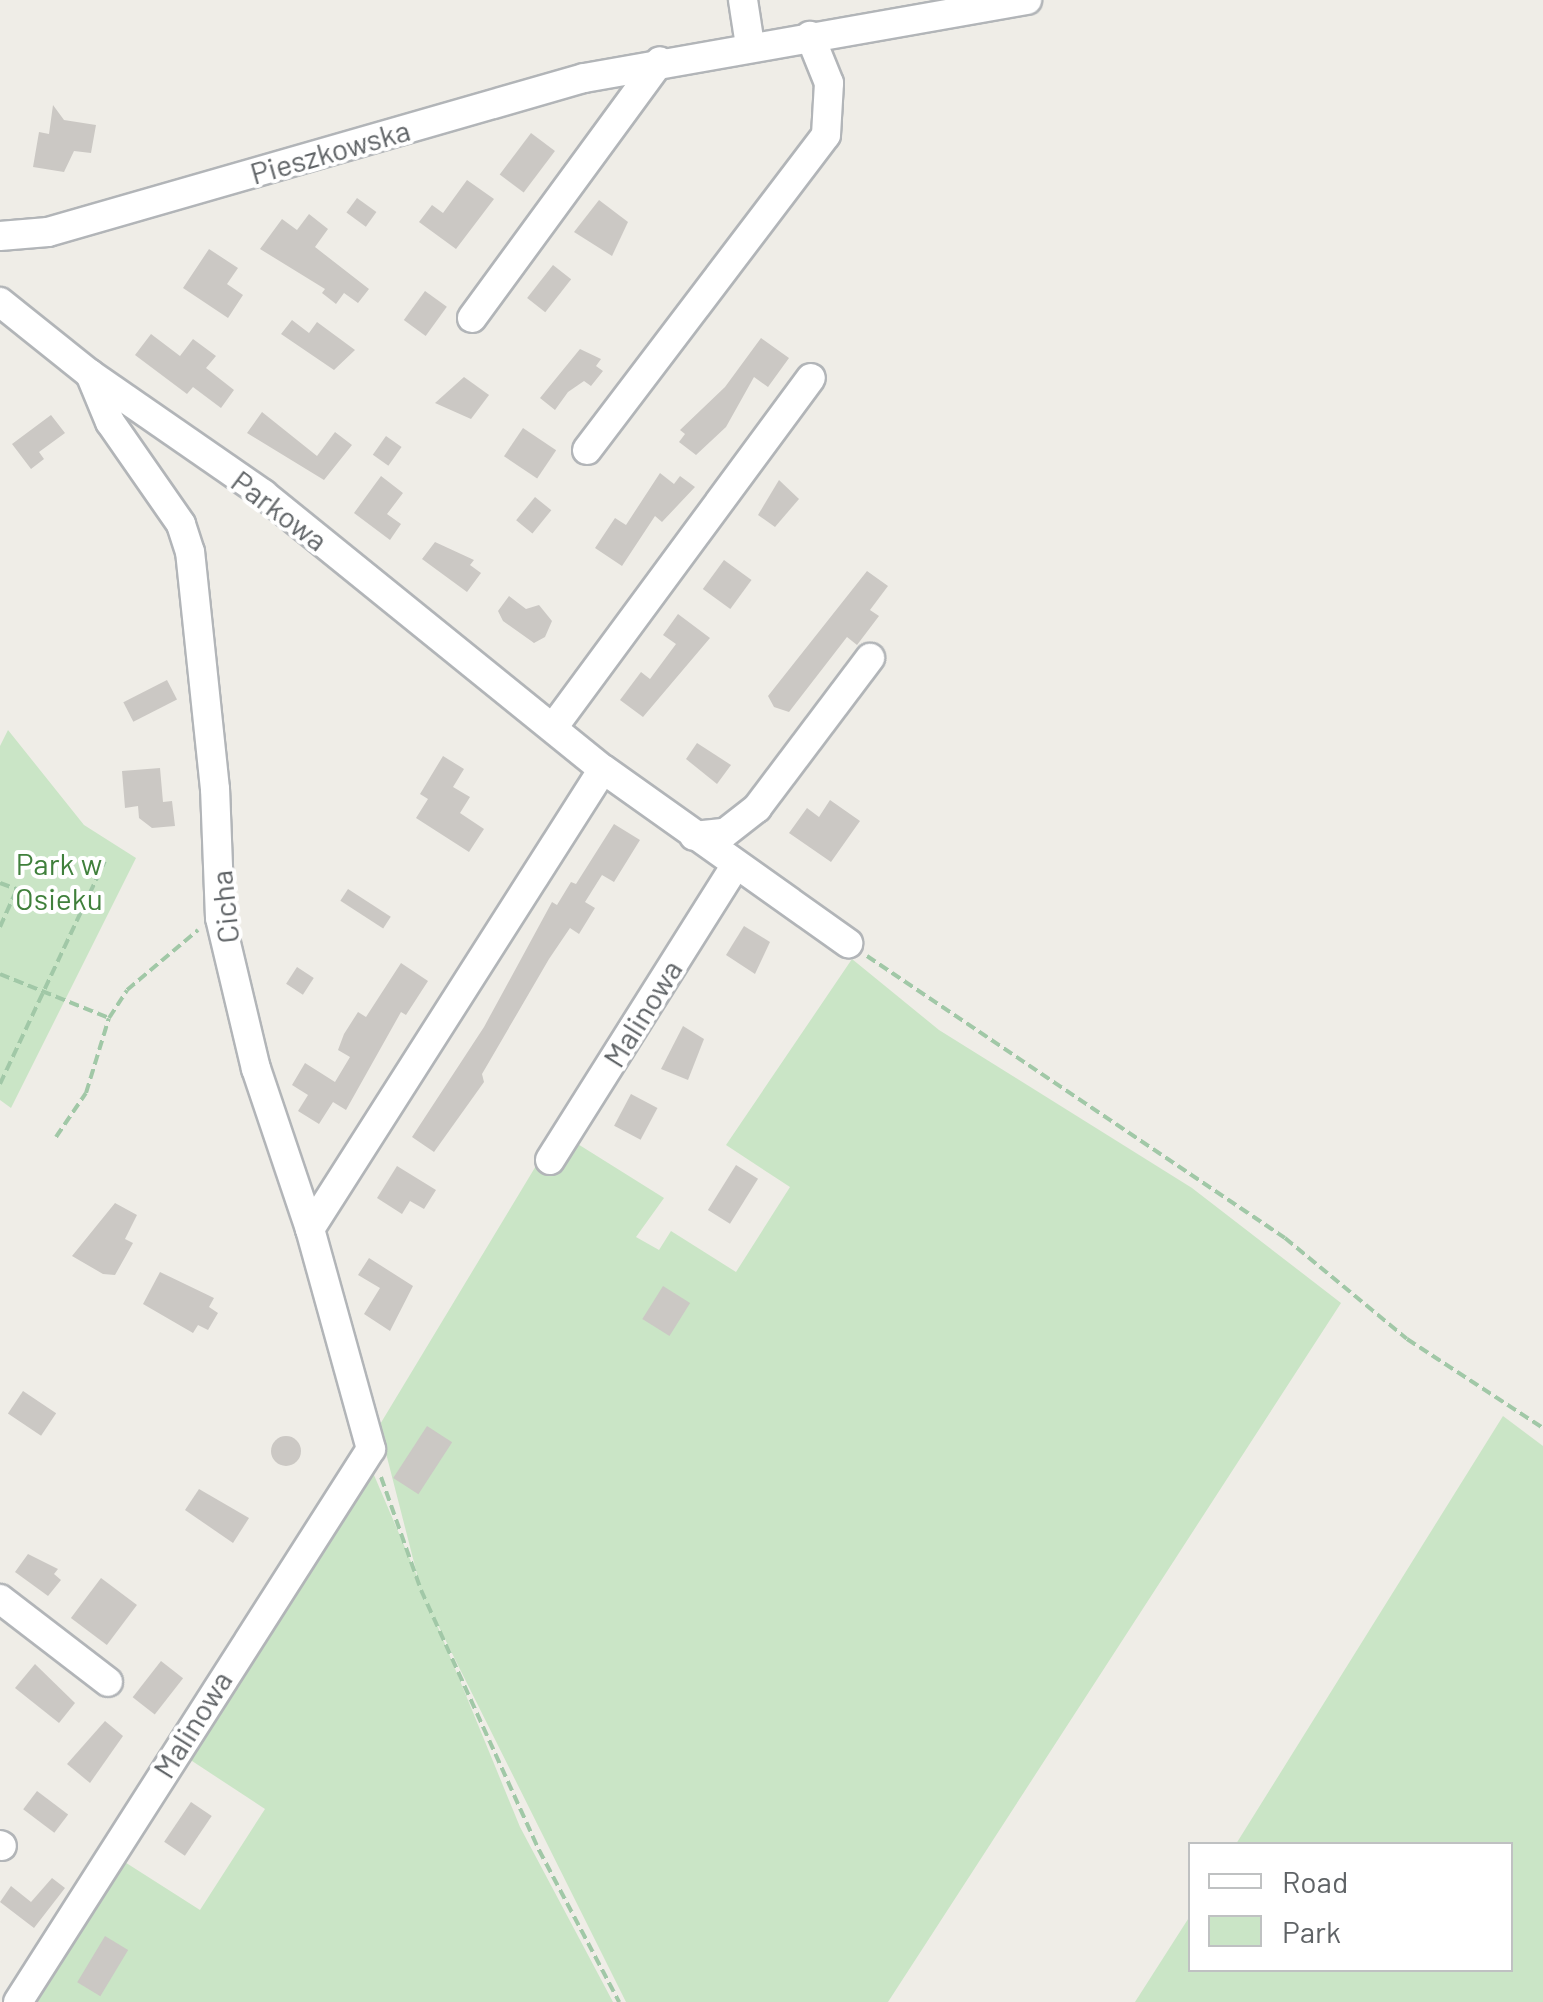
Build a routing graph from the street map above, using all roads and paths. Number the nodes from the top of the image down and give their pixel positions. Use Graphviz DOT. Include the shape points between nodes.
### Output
graph roads {
  1 [pos="742,0"];
  2 [pos="1027,0"];
  3 [pos="923,9"];
  4 [pos="810,36"];
  5 [pos="750,45"];
  6 [pos="660,61"];
  7 [pos="0,236"];
  8 [pos="0,302"];
  9 [pos="472,318"];
  10 [pos="90,374"];
  11 [pos="811,378"];
  12 [pos="587,450"];
  13 [pos="870,658"];
  14 [pos="555,726"];
  15 [pos="603,769"];
  16 [pos="694,836"];
  17 [pos="105,861"];
  18 [pos="735,866"];
  19 [pos="0,883"];
  20 [pos="17,890"];
  21 [pos="82,913"];
  22 [pos="220,918"];
  23 [pos="0,927"];
  24 [pos="848,943"];
  25 [pos="0,974"];
  26 [pos="44,995"];
  27 [pos="109,1018"];
  28 [pos="0,1084"];
  29 [pos="56,1137"];
  30 [pos="550,1160"];
  31 [pos="310,1229"];
  32 [pos="1543,1428"];
  33 [pos="371,1449"];
  34 [pos="0,1599"];
  35 [pos="108,1682"];
  36 [pos="18,2002"];
  37 [pos="619,2002"];
  1 -- 5 [label="street"];
  2 -- 3 [label="street, Pieszkowska"];
  3 -- 4 [label="street, Pieszkowska"];
  4 -- 5 [label="street, Pieszkowska"];
  4 -- 12 [label="street" via="829,83 826,134"];
  5 -- 6 [label="street, Pieszkowska"];
  6 -- 7 [label="street, Pieszkowska" via="48,232"];
  6 -- 9 [label="street"];
  8 -- 10 [label="street, Parkowa"];
  10 -- 14 [label="street, Parkowa" via="263,494"];
  10 -- 22 [label="street, Cicha" via="110,422 181,524 190,552 215,790"];
  11 -- 14 [label="street"];
  13 -- 16 [label="street" via="756,808 725,833"];
  14 -- 15 [label="street, Parkowa"];
  15 -- 16 [label="street, Parkowa"];
  15 -- 31 [label="street"];
  16 -- 18 [label="street, Parkowa"];
  17 -- 21 [label="path"];
  18 -- 24 [label="street, Parkowa"];
  18 -- 30 [label="street, Malinowa"];
  19 -- 20 [label="path"];
  20 -- 21 [label="path"];
  20 -- 23 [label="path"];
  21 -- 26 [label="path"];
  22 -- 27 [label="path" via="159,958"];
  22 -- 31 [label="street, Cicha" via="256,1069"];
  24 -- 32 [label="path" via="1285,1238 1407,1339"];
  25 -- 26 [label="path"];
  26 -- 27 [label="path"];
  26 -- 28 [label="path"];
  27 -- 29 [label="path" via="86,1094"];
  31 -- 33 [label="street, Cicha"];
  33 -- 36 [label="street, Malinowa"];
  33 -- 37 [label="path" via="421,1590 540,1850"];
  34 -- 35 [label="street"];
}
